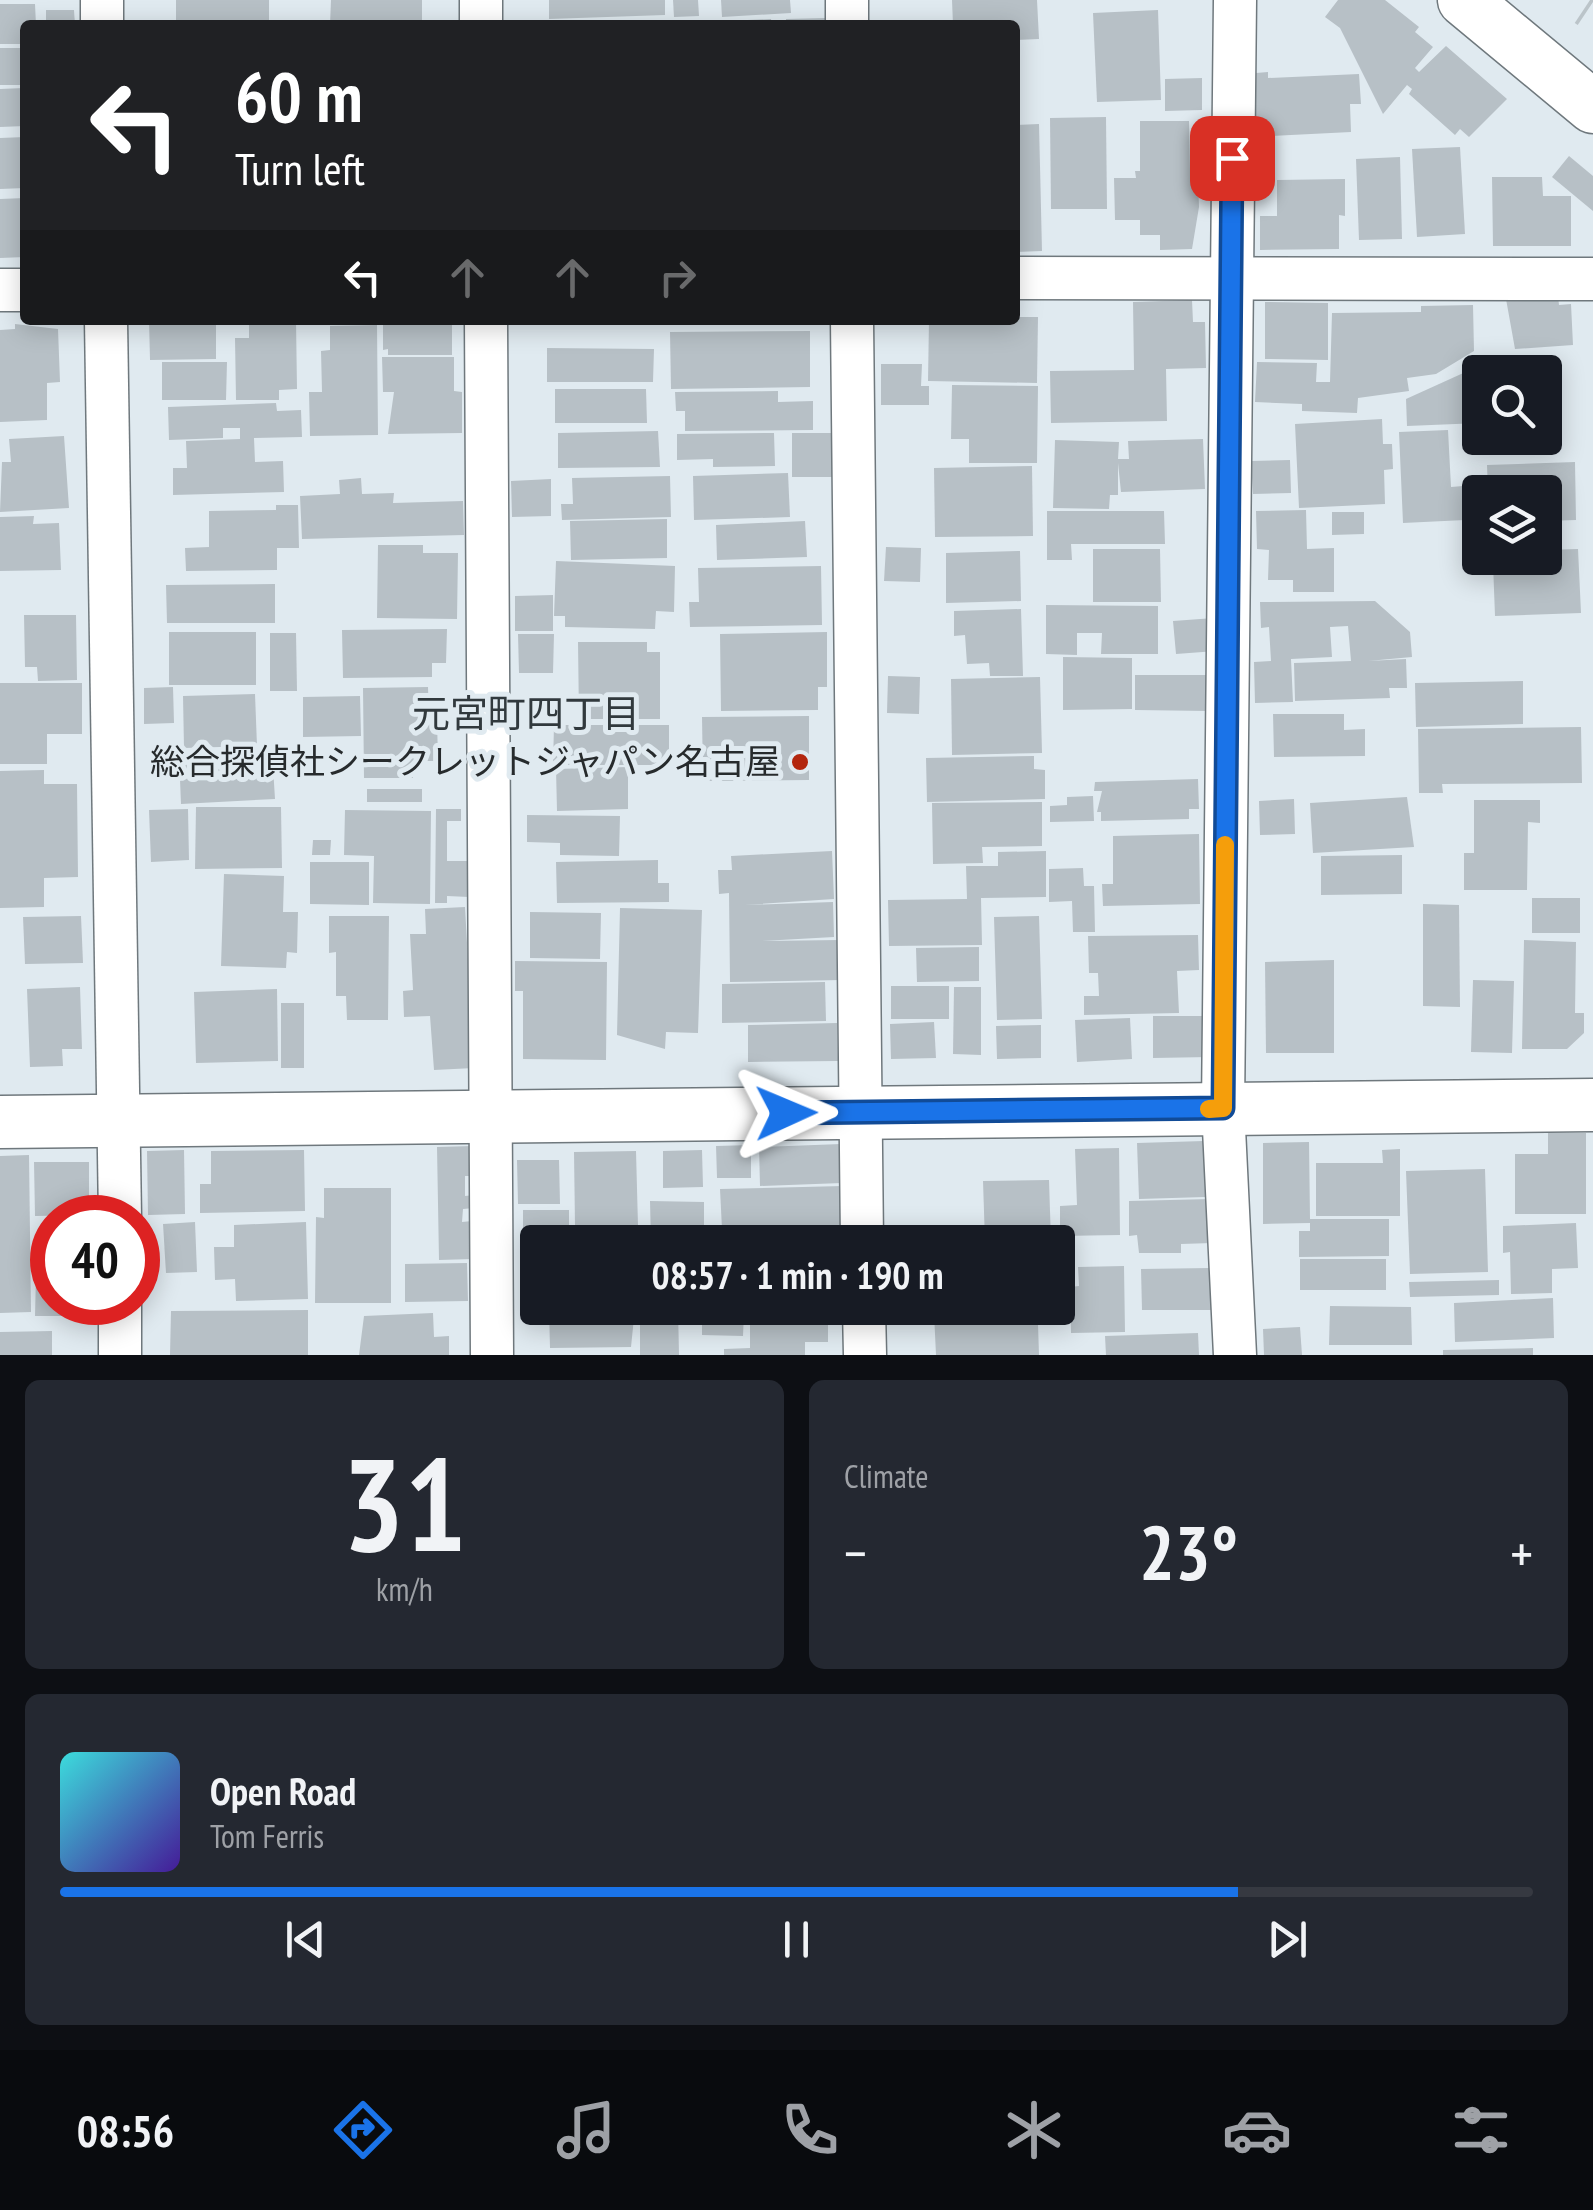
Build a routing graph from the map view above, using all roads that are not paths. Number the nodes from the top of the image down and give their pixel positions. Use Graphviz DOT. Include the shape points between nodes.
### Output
graph roads {
  1 [pos="1235,0"];
  2 [pos="1464,0"];
  3 [pos="1593,107"];
  4 [pos="1230,276"];
  5 [pos="1020,278"];
  6 [pos="1593,279"];
  7 [pos="106,325"];
  8 [pos="486,325"];
  9 [pos="852,325"];
  10 [pos="1593,1104"];
  11 [pos="1223,1108"];
  12 [pos="860,1112"];
  13 [pos="492,1116"];
  14 [pos="120,1120"];
  15 [pos="0,1122"];
  16 [pos="120,1195"];
  17 [pos="862,1225"];
  18 [pos="120,1325"];
  19 [pos="864,1325"];
  20 [pos="120,1355"];
  21 [pos="492,1355"];
  22 [pos="864,1355"];
  23 [pos="1236,1355"];
  1 -- 4 [label="street"];
  2 -- 3 [label="street"];
  4 -- 5 [label="street"];
  4 -- 6 [label="street"];
  4 -- 11 [label="street"];
  7 -- 14 [label="street"];
  8 -- 13 [label="street"];
  9 -- 12 [label="street"];
  10 -- 11 [label="street"];
  11 -- 12 [label="street"];
  11 -- 23 [label="street"];
  12 -- 13 [label="street"];
  12 -- 17 [label="street"];
  13 -- 14 [label="street"];
  13 -- 21 [label="street"];
  14 -- 15 [label="street"];
  14 -- 16 [label="street"];
  18 -- 20 [label="street"];
  19 -- 22 [label="street"];
}
